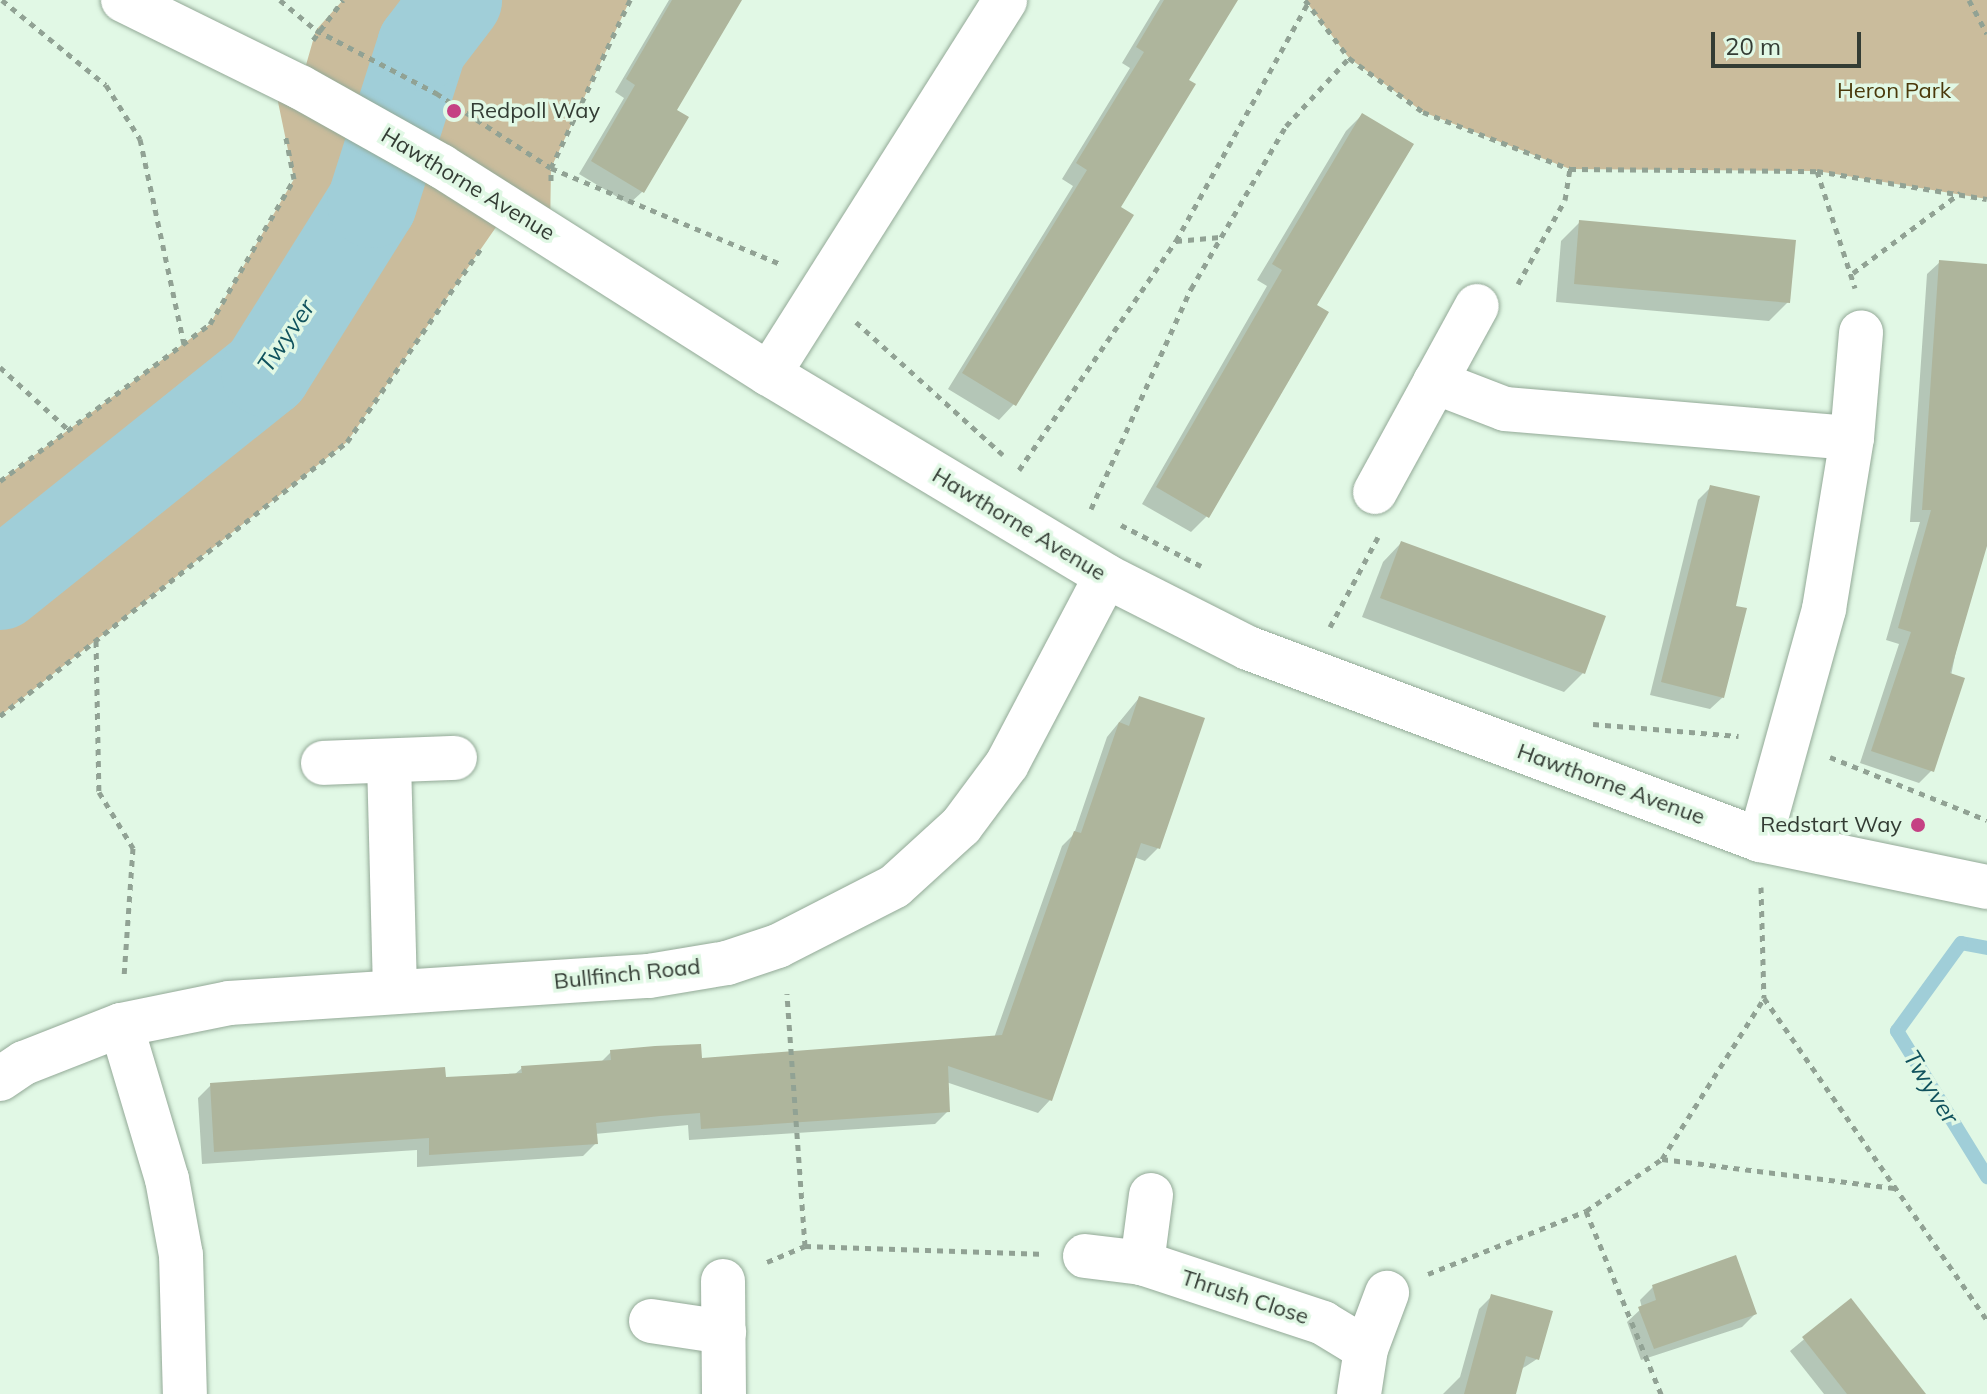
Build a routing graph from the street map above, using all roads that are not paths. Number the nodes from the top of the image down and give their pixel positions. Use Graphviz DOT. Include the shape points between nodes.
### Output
graph roads {
  1 [pos="123,0"];
  2 [pos="1005,0"];
  3 [pos="1494,301"];
  4 [pos="1861,332"];
  5 [pos="769,374"];
  6 [pos="1435,382"];
  7 [pos="1852,438"];
  8 [pos="1380,508"];
  9 [pos="1106,576"];
  10 [pos="455,758"];
  11 [pos="389,761"];
  12 [pos="323,763"];
  13 [pos="1760,840"];
  14 [pos="1987,887"];
  15 [pos="395,992"];
  16 [pos="121,1025"];
  17 [pos="0,1079"];
  18 [pos="1151,1195"];
  19 [pos="1085,1256"];
  20 [pos="1142,1263"];
  21 [pos="723,1281"];
  22 [pos="1387,1293"];
  23 [pos="651,1321"];
  24 [pos="724,1332"];
  25 [pos="1366,1349"];
  26 [pos="185,1394"];
  27 [pos="724,1394"];
  28 [pos="1359,1394"];
  1 -- 5 [label="street, Hawthorne Avenue" via="272,73 441,166"];
  2 -- 5 [label="street"];
  3 -- 6 [label="street"];
  4 -- 7 [label="street"];
  5 -- 9 [label="street, Hawthorne Avenue"];
  6 -- 7 [label="street" via="1505,409"];
  6 -- 8 [label="street"];
  7 -- 13 [label="street" via="1824,609"];
  9 -- 13 [label="street, Hawthorne Avenue" via="1248,648"];
  9 -- 15 [label="street, Bullfinch Road" via="1007,764 961,826 895,886 778,946 727,963 649,976"];
  10 -- 11 [label="street"];
  11 -- 12 [label="street"];
  11 -- 15 [label="street"];
  13 -- 14 [label="street, Hawthorne Avenue"];
  15 -- 16 [label="street, Bullfinch Road" via="229,1003"];
  16 -- 17 [label="street, Bullfinch Road" via="24,1063"];
  16 -- 26 [label="street" via="167,1179 178,1240"];
  18 -- 20 [label="street"];
  19 -- 20 [label="street, Thrush Close"];
  20 -- 25 [label="street, Thrush Close" via="1323,1323"];
  21 -- 24 [label="street"];
  22 -- 25 [label="street"];
  23 -- 24 [label="street"];
  24 -- 27 [label="street"];
  25 -- 28 [label="street"];
}
